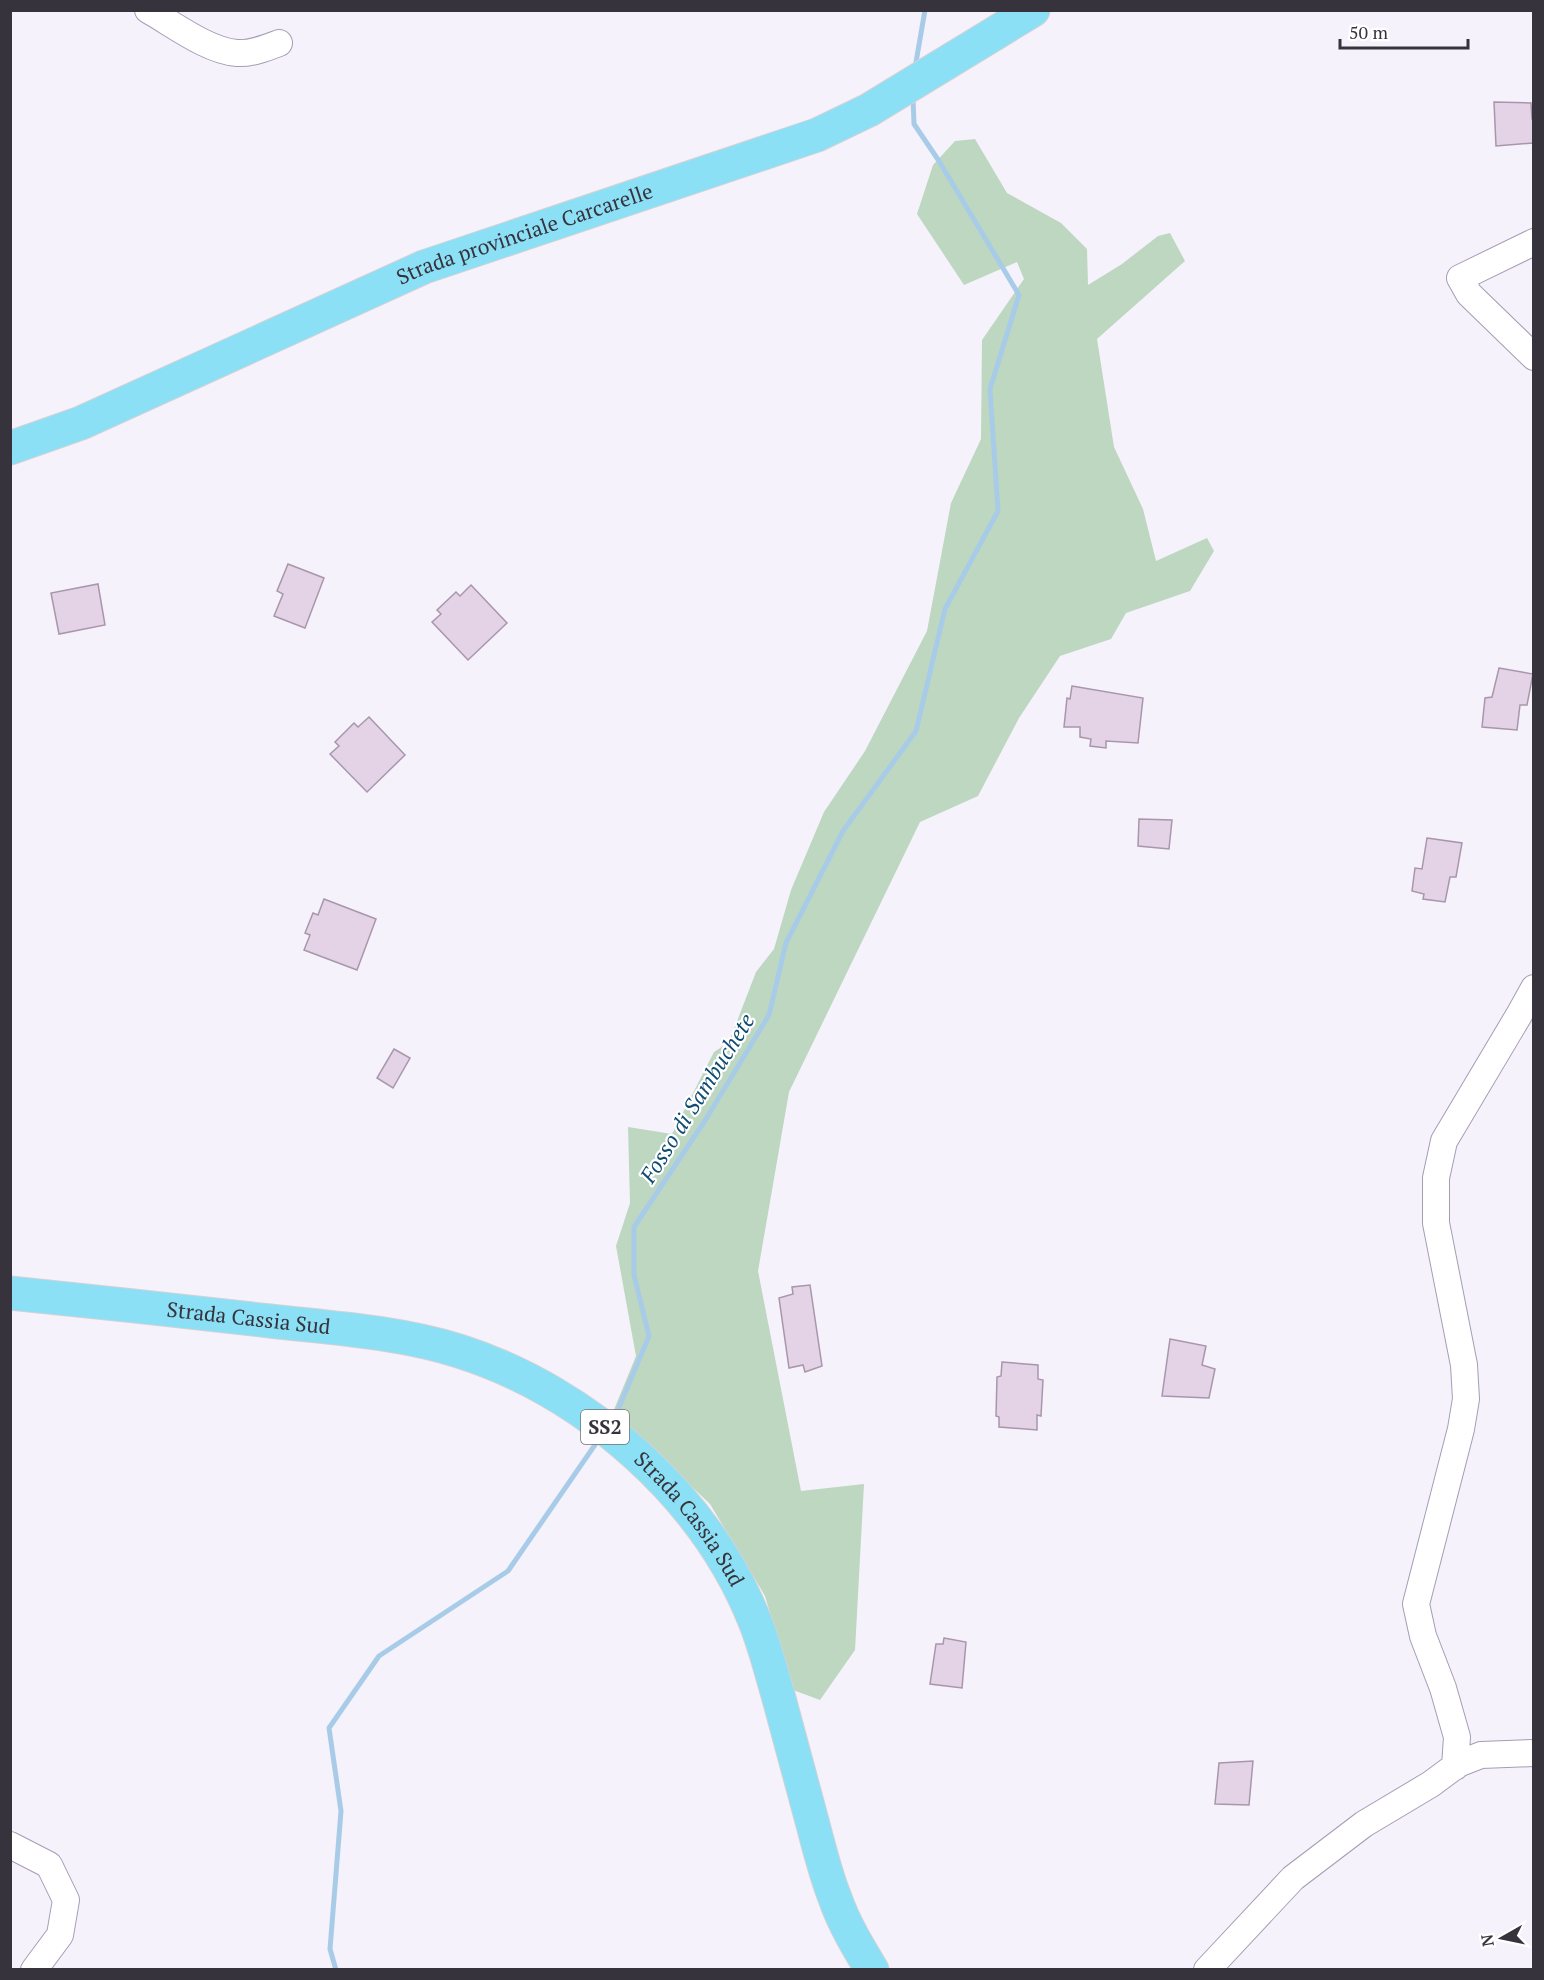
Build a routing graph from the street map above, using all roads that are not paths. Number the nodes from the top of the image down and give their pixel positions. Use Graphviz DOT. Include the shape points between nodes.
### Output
graph roads {
  1 [pos="148,10"];
  2 [pos="1033,10"];
  3 [pos="279,43"];
  4 [pos="1533,242"];
  5 [pos="1533,357"];
  6 [pos="10,448"];
  7 [pos="1533,988"];
  8 [pos="10,1293"];
  9 [pos="1533,1753"];
  10 [pos="1455,1767"];
  11 [pos="10,1845"];
  12 [pos="34,1970"];
  13 [pos="872,1970"];
  14 [pos="1207,1970"];
  1 -- 3 [label="street" via="210,45 237,53"];
  2 -- 6 [label="main road, Strada provinciale Carcarelle" via="844,123 781,148 423,267 81,423"];
  4 -- 5 [label="street" via="1460,278 1469,294"];
  7 -- 10 [label="street" via="1444,1141 1436,1178 1436,1224 1464,1365 1466,1399 1416,1604 1457,1737"];
  8 -- 13 [label="main road, Strada Cassia Sud / SS2" via="358,1330 417,1340 510,1370 604,1427 678,1496 707,1532 736,1579 757,1624 835,1899"];
  9 -- 10 [label="street" via="1481,1755"];
  10 -- 14 [label="street" via="1365,1824 1293,1878"];
  11 -- 12 [label="street" via="49,1865 66,1900 60,1935"];
}
